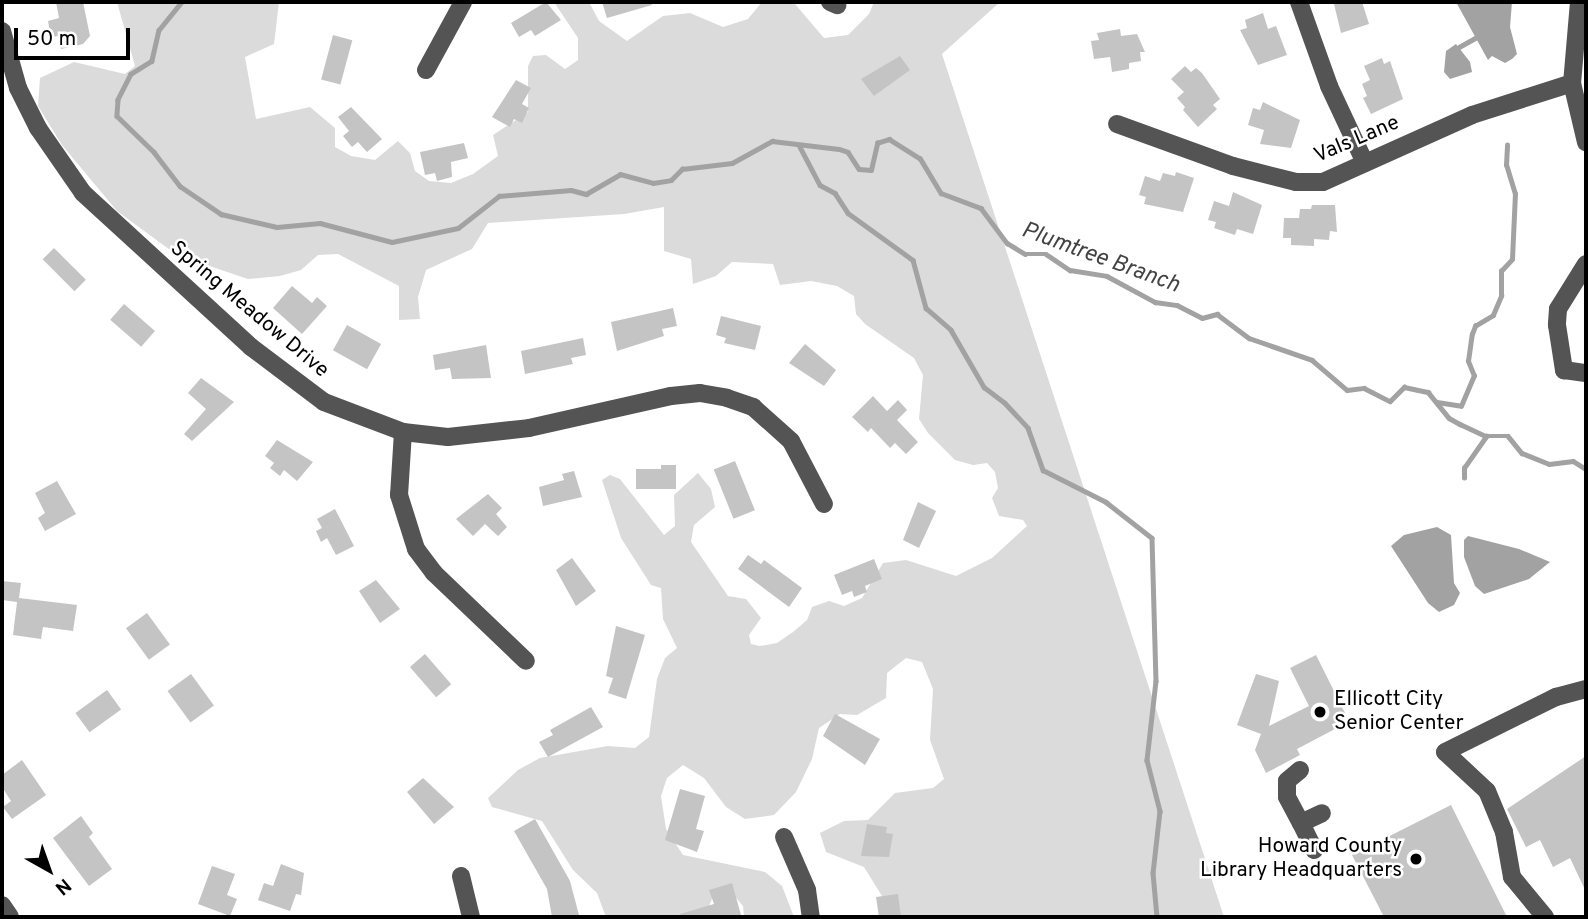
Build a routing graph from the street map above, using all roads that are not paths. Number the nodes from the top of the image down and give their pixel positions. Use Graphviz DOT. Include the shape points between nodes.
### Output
graph roads {
  1 [pos="463,2"];
  2 [pos="1299,2"];
  3 [pos="1579,2"];
  4 [pos="2,31"];
  5 [pos="426,70"];
  6 [pos="1572,83"];
  7 [pos="1117,124"];
  8 [pos="1586,142"];
  9 [pos="1366,163"];
  10 [pos="1586,264"];
  11 [pos="1586,373"];
  12 [pos="403,432"];
  13 [pos="824,504"];
  14 [pos="526,661"];
  15 [pos="1586,689"];
  16 [pos="1300,770"];
  17 [pos="1322,813"];
  18 [pos="1301,823"];
  19 [pos="784,837"];
  20 [pos="1314,850"];
  21 [pos="461,876"];
  22 [pos="2,905"];
  23 [pos="10,917"];
  24 [pos="471,917"];
  25 [pos="811,917"];
  26 [pos="1545,917"];
  1 -- 5 [label="street"];
  2 -- 9 [label="street" via="1329,86"];
  3 -- 6 [label="street"];
  4 -- 12 [label="street, Spring Meadow Drive" via="18,88 38,128 58,162 107,218 293,380 357,418"];
  6 -- 8 [label="street"];
  6 -- 9 [label="street, Vals Lane" via="1472,115"];
  7 -- 9 [label="street, Vals Lane" via="1222,163 1296,182 1323,182"];
  10 -- 11 [label="street" via="1558,309 1557,326 1564,370"];
  12 -- 13 [label="street, Spring Meadow Drive" via="488,435 671,396 714,396 753,407 771,422 791,442"];
  12 -- 14 [label="street" via="399,495 416,549 443,582"];
  15 -- 26 [label="street" via="1556,697 1445,752 1487,791 1504,832 1512,877"];
  16 -- 18 [label="street" via="1285,788"];
  17 -- 18 [label="street"];
  18 -- 20 [label="street"];
  19 -- 25 [label="street" via="807,890"];
  21 -- 24 [label="street"];
  22 -- 23 [label="street"];
}
